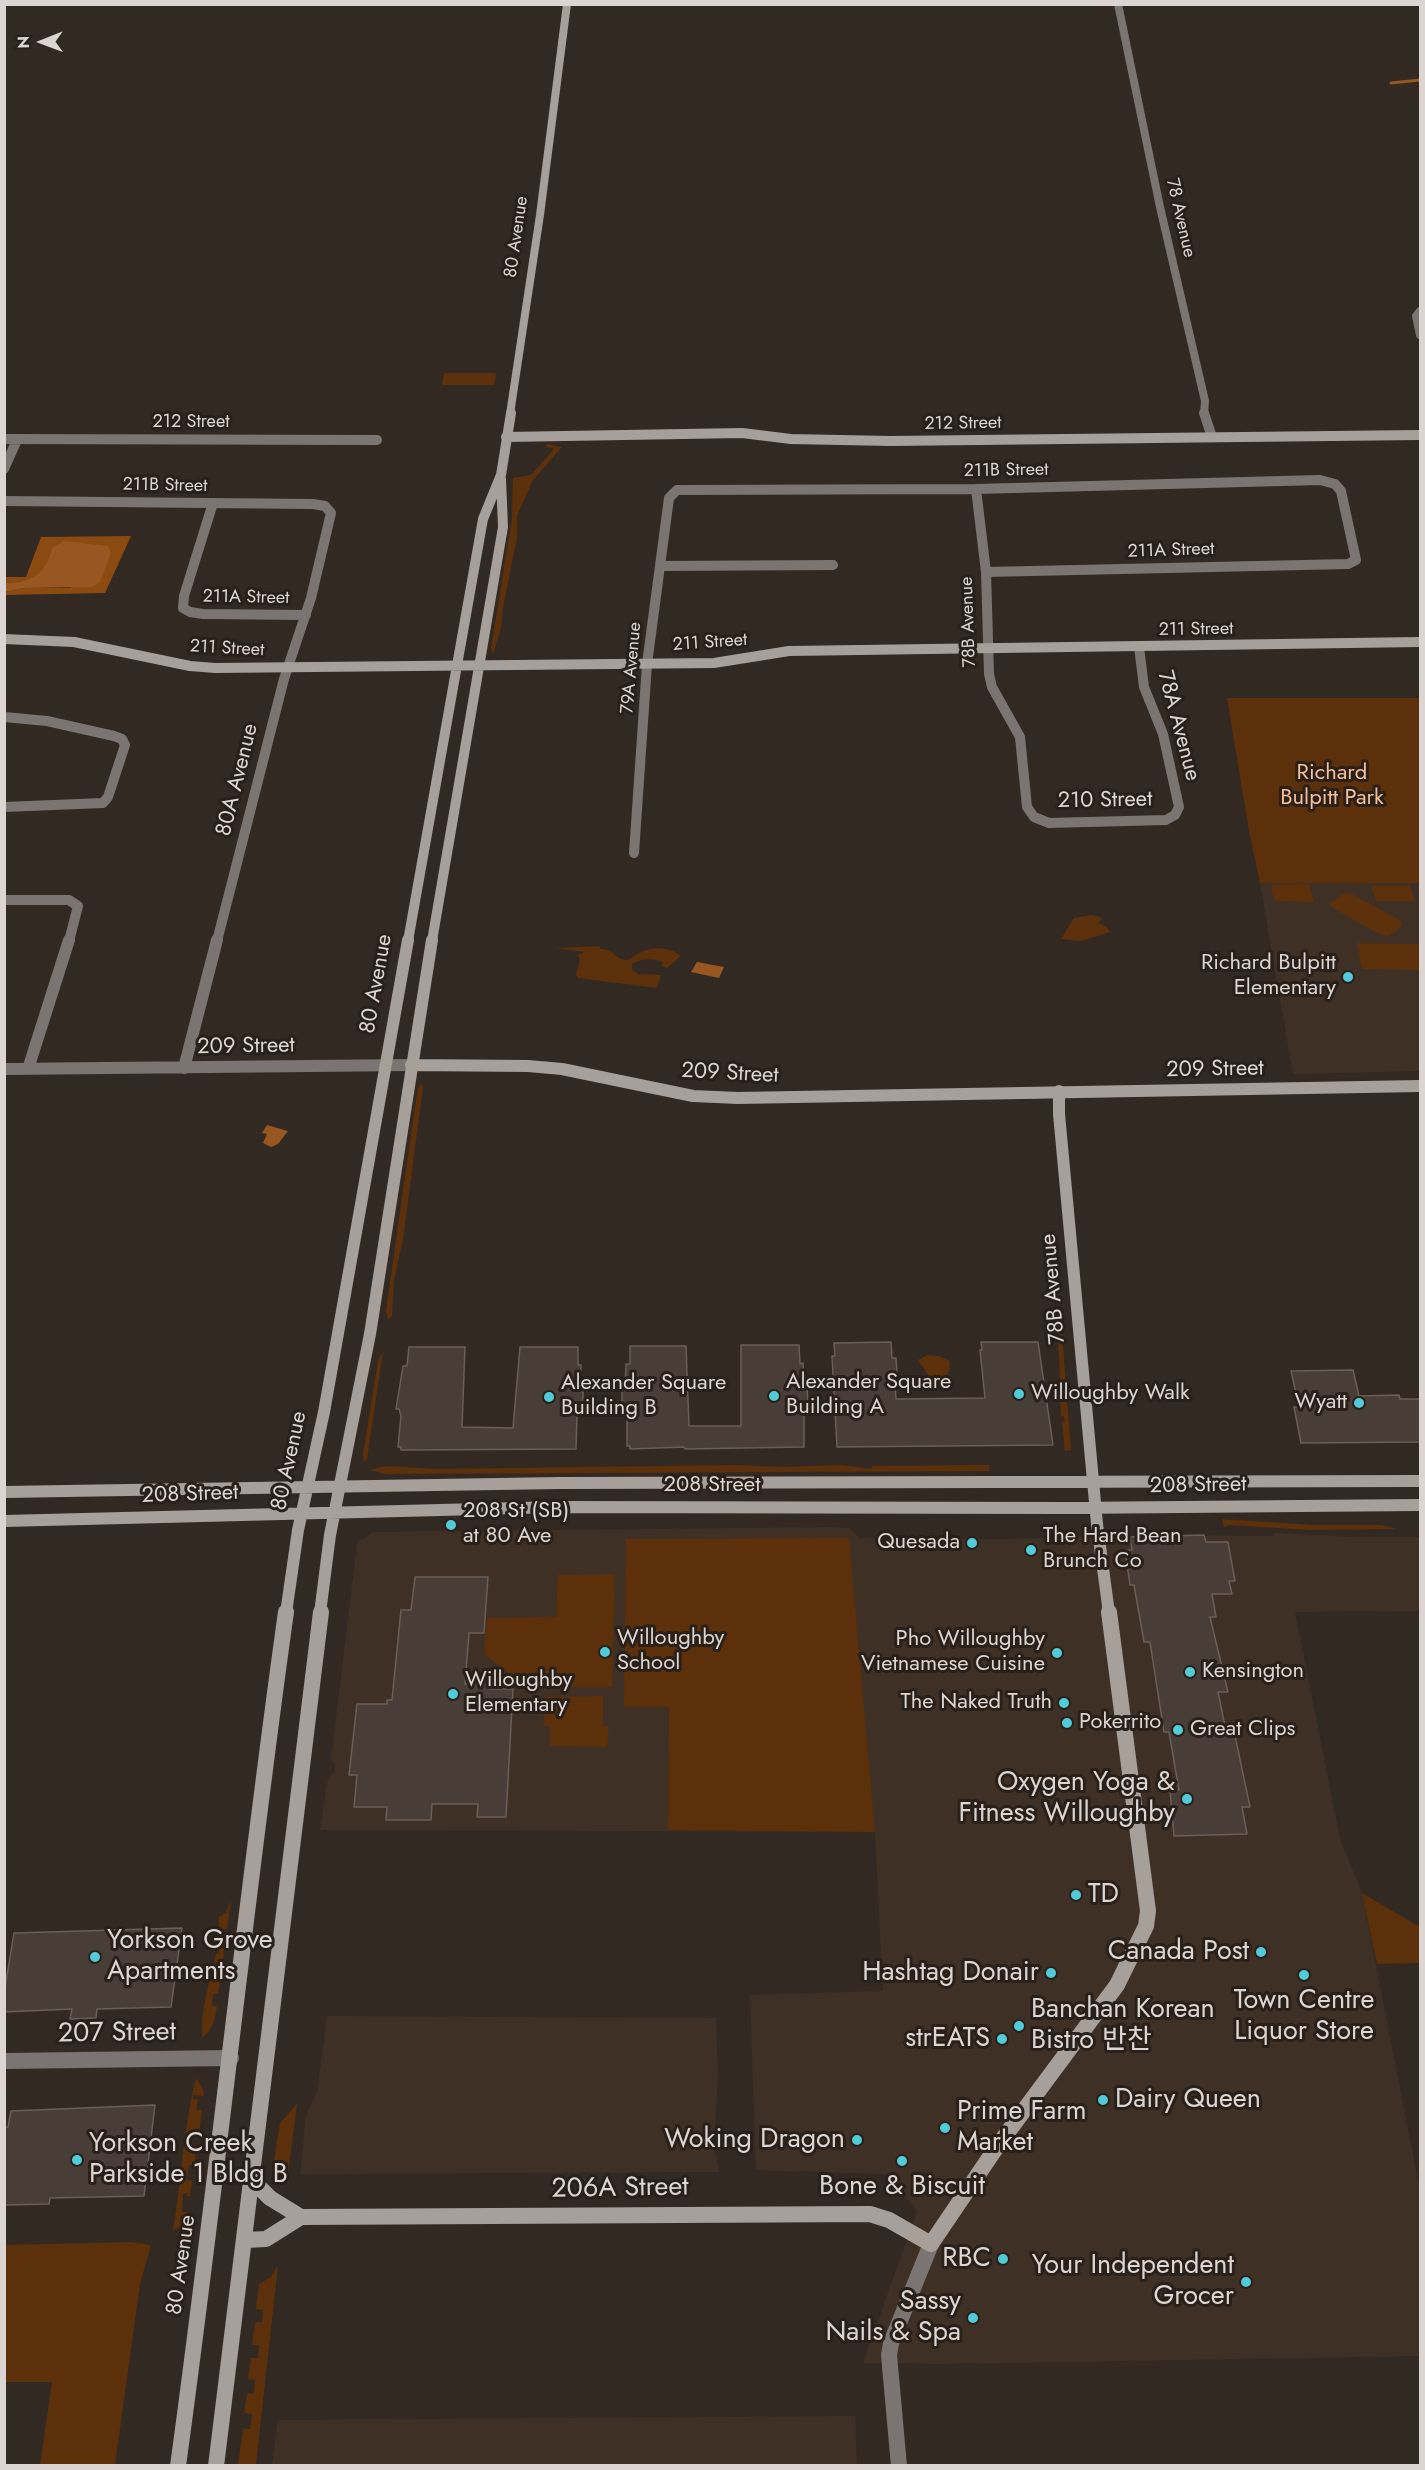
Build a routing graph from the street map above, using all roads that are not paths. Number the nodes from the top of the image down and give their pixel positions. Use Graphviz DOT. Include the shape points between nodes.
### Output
graph roads {
  1 [pos="567,4"];
  2 [pos="1118,4"];
  3 [pos="1420,310"];
  4 [pos="1420,334"];
  5 [pos="1420,435"];
  6 [pos="507,437"];
  7 [pos="1212,437"];
  8 [pos="4,440"];
  9 [pos="17,440"];
  10 [pos="377,440"];
  11 [pos="4,469"];
  12 [pos="501,475"];
  13 [pos="976,489"];
  14 [pos="677,490"];
  15 [pos="4,501"];
  16 [pos="213,503"];
  17 [pos="325,506"];
  18 [pos="1356,560"];
  19 [pos="833,565"];
  20 [pos="660,566"];
  21 [pos="986,572"];
  22 [pos="306,615"];
  23 [pos="4,639"];
  24 [pos="1420,642"];
  25 [pos="1138,647"];
  26 [pos="988,649"];
  27 [pos="647,664"];
  28 [pos="456,665"];
  29 [pos="478,665"];
  30 [pos="288,668"];
  31 [pos="4,717"];
  32 [pos="4,807"];
  33 [pos="1175,815"];
  34 [pos="1034,817"];
  35 [pos="634,853"];
  36 [pos="4,900"];
  37 [pos="386,1065"];
  38 [pos="411,1065"];
  39 [pos="184,1068"];
  40 [pos="4,1069"];
  41 [pos="28,1069"];
  42 [pos="1420,1086"];
  43 [pos="1059,1091"];
  44 [pos="1420,1481"];
  45 [pos="1093,1483"];
  46 [pos="339,1485"];
  47 [pos="308,1486"];
  48 [pos="4,1492"];
  49 [pos="1420,1505"];
  50 [pos="1096,1508"];
  51 [pos="334,1511"];
  52 [pos="302,1512"];
  53 [pos="4,1521"];
  54 [pos="231,2058"];
  55 [pos="4,2061"];
  56 [pos="252,2180"];
  57 [pos="302,2217"];
  58 [pos="244,2240"];
  59 [pos="931,2244"];
  60 [pos="178,2466"];
  61 [pos="216,2466"];
  62 [pos="899,2466"];
  1 -- 6 [label="main road, 80 Avenue"];
  2 -- 7 [label="street, 78 Avenue"];
  3 -- 4 [label="street" via="1416,316"];
  5 -- 7 [label="main road, 212 Street"];
  6 -- 7 [label="main road, 212 Street" via="742,433 791,439 890,441"];
  6 -- 12 [label="main road, 80 Avenue"];
  8 -- 9 [label="street, 212 Street"];
  9 -- 10 [label="street, 212 Street"];
  9 -- 11 [label="street"];
  12 -- 28 [label="main road, 80 Avenue" via="483,519"];
  12 -- 29 [label="main road, 80 Avenue" via="503,528"];
  13 -- 14 [label="street, 211B Street"];
  13 -- 18 [label="street, 211B Street" via="1313,480 1335,484 1343,495"];
  13 -- 21 [label="street, 78B Avenue"];
  14 -- 20 [label="street, 79A Avenue" via="669,498"];
  15 -- 16 [label="street, 211B Street"];
  16 -- 17 [label="street, 211B Street"];
  16 -- 22 [label="street, 211A Street" via="183,608 203,614"];
  17 -- 22 [label="street, 80A Avenue" via="331,513"];
  18 -- 21 [label="street, 211A Street" via="1348,564"];
  19 -- 20 [label="street"];
  20 -- 27 [label="street, 79A Avenue"];
  21 -- 26 [label="street, 78B Avenue"];
  22 -- 30 [label="street, 80A Avenue"];
  23 -- 30 [label="main road, 211 Street" via="74,642 190,666"];
  24 -- 25 [label="main road, 211 Street"];
  25 -- 26 [label="main road, 211 Street"];
  25 -- 33 [label="street, 78A Avenue" via="1144,687 1163,734 1179,807"];
  26 -- 27 [label="main road, 211 Street" via="789,651 714,663"];
  26 -- 34 [label="street, 78B Avenue" via="992,687 1020,737 1027,807"];
  27 -- 29 [label="main road, 211 Street"];
  27 -- 35 [label="street, 79A Avenue"];
  28 -- 29 [label="main road, 211 Street"];
  28 -- 30 [label="main road, 211 Street"];
  28 -- 37 [label="main road, 80 Avenue"];
  29 -- 38 [label="main road, 80 Avenue"];
  30 -- 39 [label="street, 80A Avenue"];
  31 -- 32 [label="street" via="46,721 122,739 125,745 103,803"];
  33 -- 34 [label="street, 210 Street" via="1166,820 1049,823"];
  36 -- 41 [label="street" via="50,899 78,906"];
  37 -- 38 [label="street, 209 Street"];
  37 -- 39 [label="street, 209 Street"];
  37 -- 47 [label="main road, 80 Avenue"];
  38 -- 43 [label="main road, 209 Street" via="562,1069 693,1096 738,1098"];
  38 -- 46 [label="main road, 80 Avenue" via="370,1334"];
  39 -- 41 [label="street, 209 Street"];
  40 -- 41 [label="street, 209 Street"];
  42 -- 43 [label="main road, 209 Street"];
  43 -- 45 [label="main road, 78B Avenue"];
  44 -- 45 [label="main road, 208 Street"];
  45 -- 46 [label="main road, 208 Street"];
  45 -- 50 [label="main road, 78B Avenue"];
  46 -- 47 [label="main road, 208 Street"];
  46 -- 51 [label="main road, 80 Avenue"];
  47 -- 48 [label="main road, 208 Street"];
  47 -- 52 [label="main road, 80 Avenue"];
  49 -- 50 [label="main road, 208 Street"];
  50 -- 51 [label="main road, 208 Street" via="559,1507"];
  50 -- 59 [label="main road, 78B Avenue" via="1147,1886 1146,1926 1117,1985 996,2148"];
  51 -- 52 [label="main road, 208 Street"];
  51 -- 56 [label="main road, 80 Avenue"];
  52 -- 53 [label="main road, 208 Street"];
  52 -- 54 [label="main road, 80 Avenue" via="267,1749"];
  54 -- 55 [label="street, 207 Street"];
  54 -- 60 [label="main road, 80 Avenue"];
  56 -- 57 [label="main road" via="270,2198"];
  56 -- 58 [label="main road, 80 Avenue"];
  57 -- 58 [label="main road" via="266,2239"];
  57 -- 59 [label="main road, 206A Street" via="870,2214 889,2220"];
  58 -- 61 [label="main road, 80 Avenue"];
  59 -- 62 [label="street" via="891,2343"];
}
